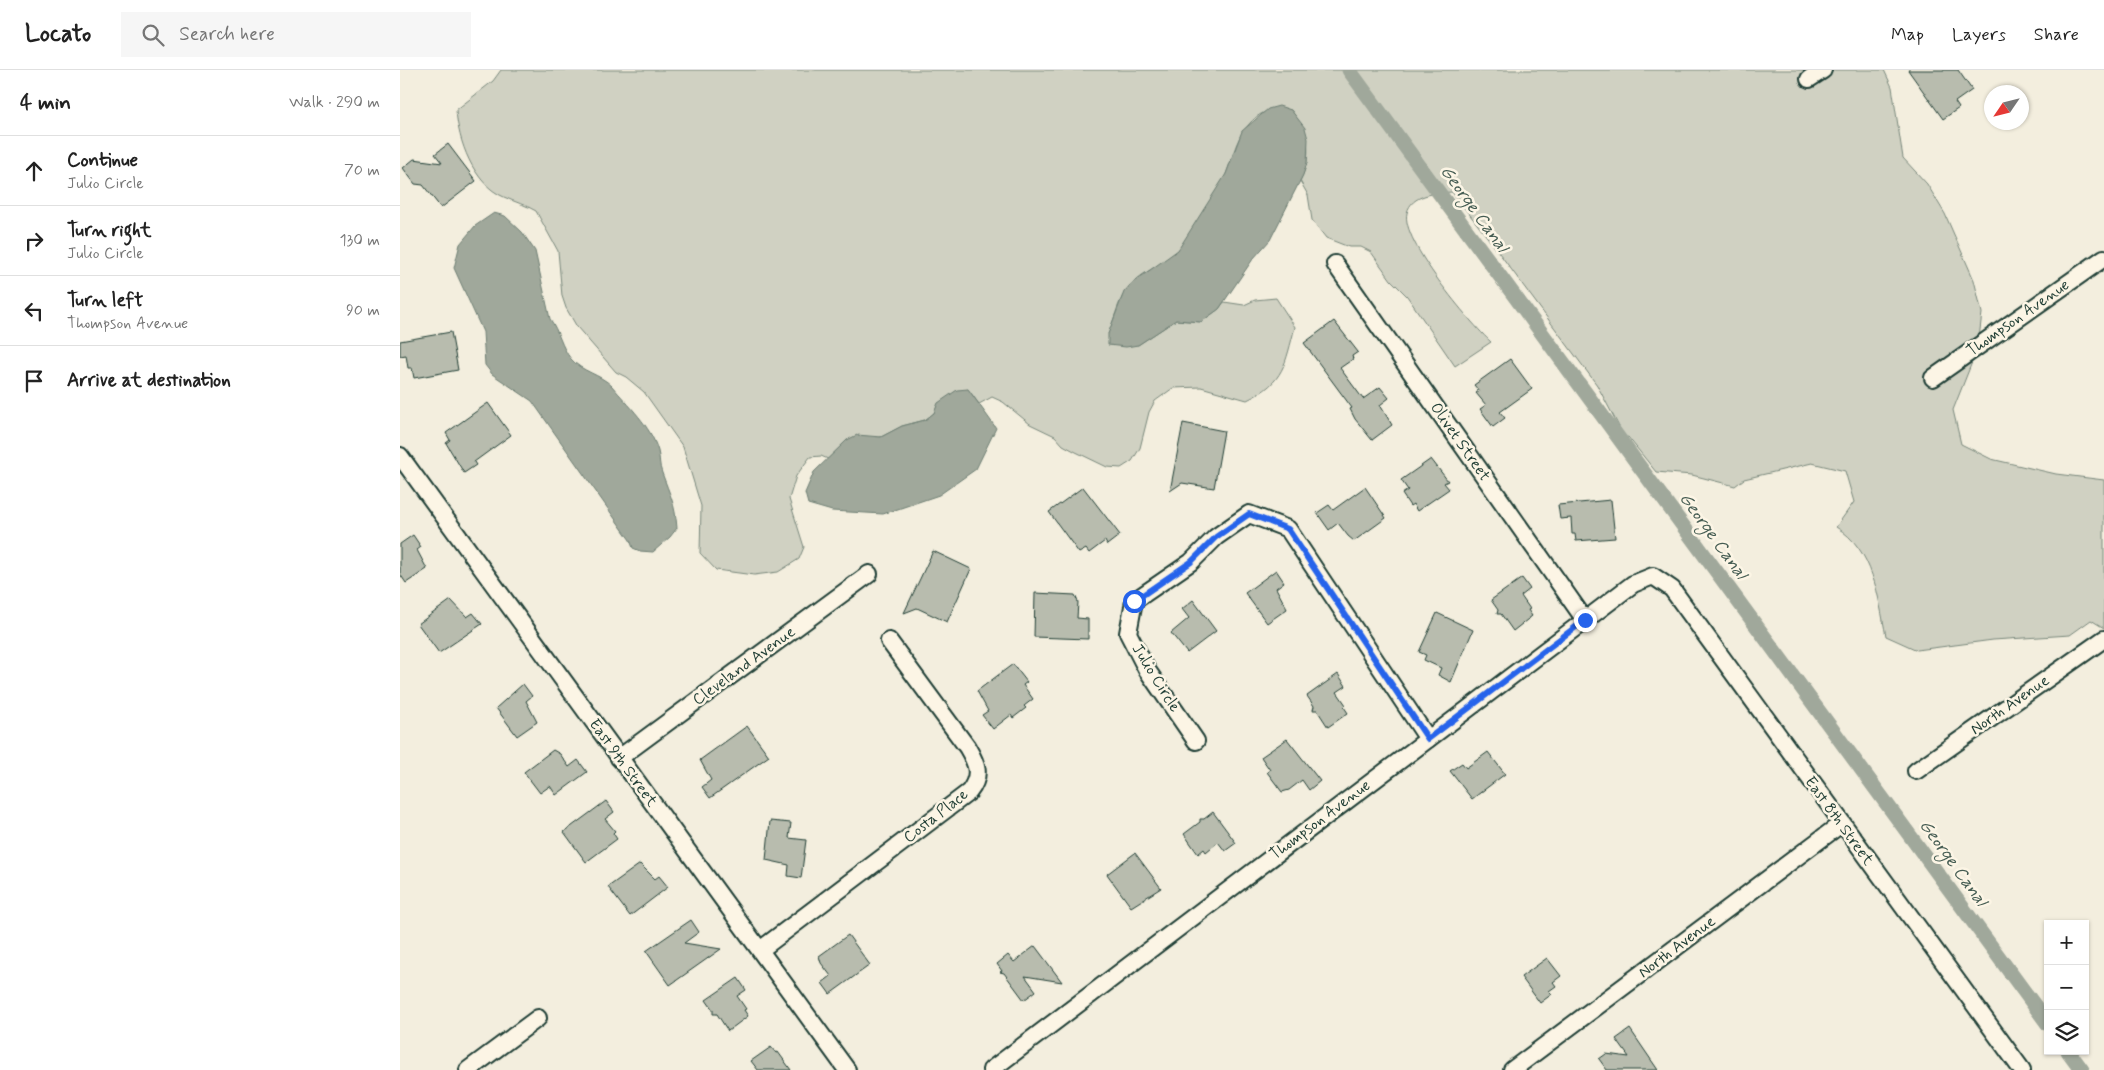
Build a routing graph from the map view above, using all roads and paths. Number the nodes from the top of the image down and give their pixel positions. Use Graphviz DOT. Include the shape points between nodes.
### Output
graph roads {
  1 [pos="1823,70"];
  2 [pos="1809,78"];
  3 [pos="2104,258"];
  4 [pos="1335,264"];
  5 [pos="1933,378"];
  6 [pos="400,456"];
  7 [pos="869,574"];
  8 [pos="1653,576"];
  9 [pos="1585,620"];
  10 [pos="2104,639"];
  11 [pos="888,642"];
  12 [pos="1428,739"];
  13 [pos="1196,741"];
  14 [pos="620,758"];
  15 [pos="1916,771"];
  16 [pos="1841,824"];
  17 [pos="760,950"];
  18 [pos="538,1018"];
  19 [pos="468,1070"];
  20 [pos="847,1070"];
  21 [pos="991,1070"];
  22 [pos="1512,1070"];
  23 [pos="2022,1070"];
  1 -- 2 [label="street"];
  3 -- 5 [label="street, Thompson Avenue"];
  4 -- 9 [label="street, Olivet Street"];
  6 -- 14 [label="street, East 9th Street"];
  7 -- 14 [label="street, Cleveland Avenue"];
  8 -- 9 [label="street, Thompson Avenue" via="1633,584"];
  8 -- 16 [label="street, East 8th Street" via="1672,589"];
  9 -- 12 [label="street, Thompson Avenue"];
  10 -- 15 [label="street, North Avenue"];
  11 -- 17 [label="street, Costa Place" via="967,747 976,763 976,783 969,792"];
  12 -- 13 [label="street, Julio Circle" via="1288,529 1249,514 1216,537 1191,562 1134,601 1128,633 1146,670"];
  12 -- 21 [label="street, Thompson Avenue"];
  14 -- 17 [label="street, East 9th Street"];
  16 -- 22 [label="street, North Avenue"];
  16 -- 23 [label="street, East 8th Street"];
  17 -- 20 [label="street, East 9th Street"];
  18 -- 19 [label="street"];
}
